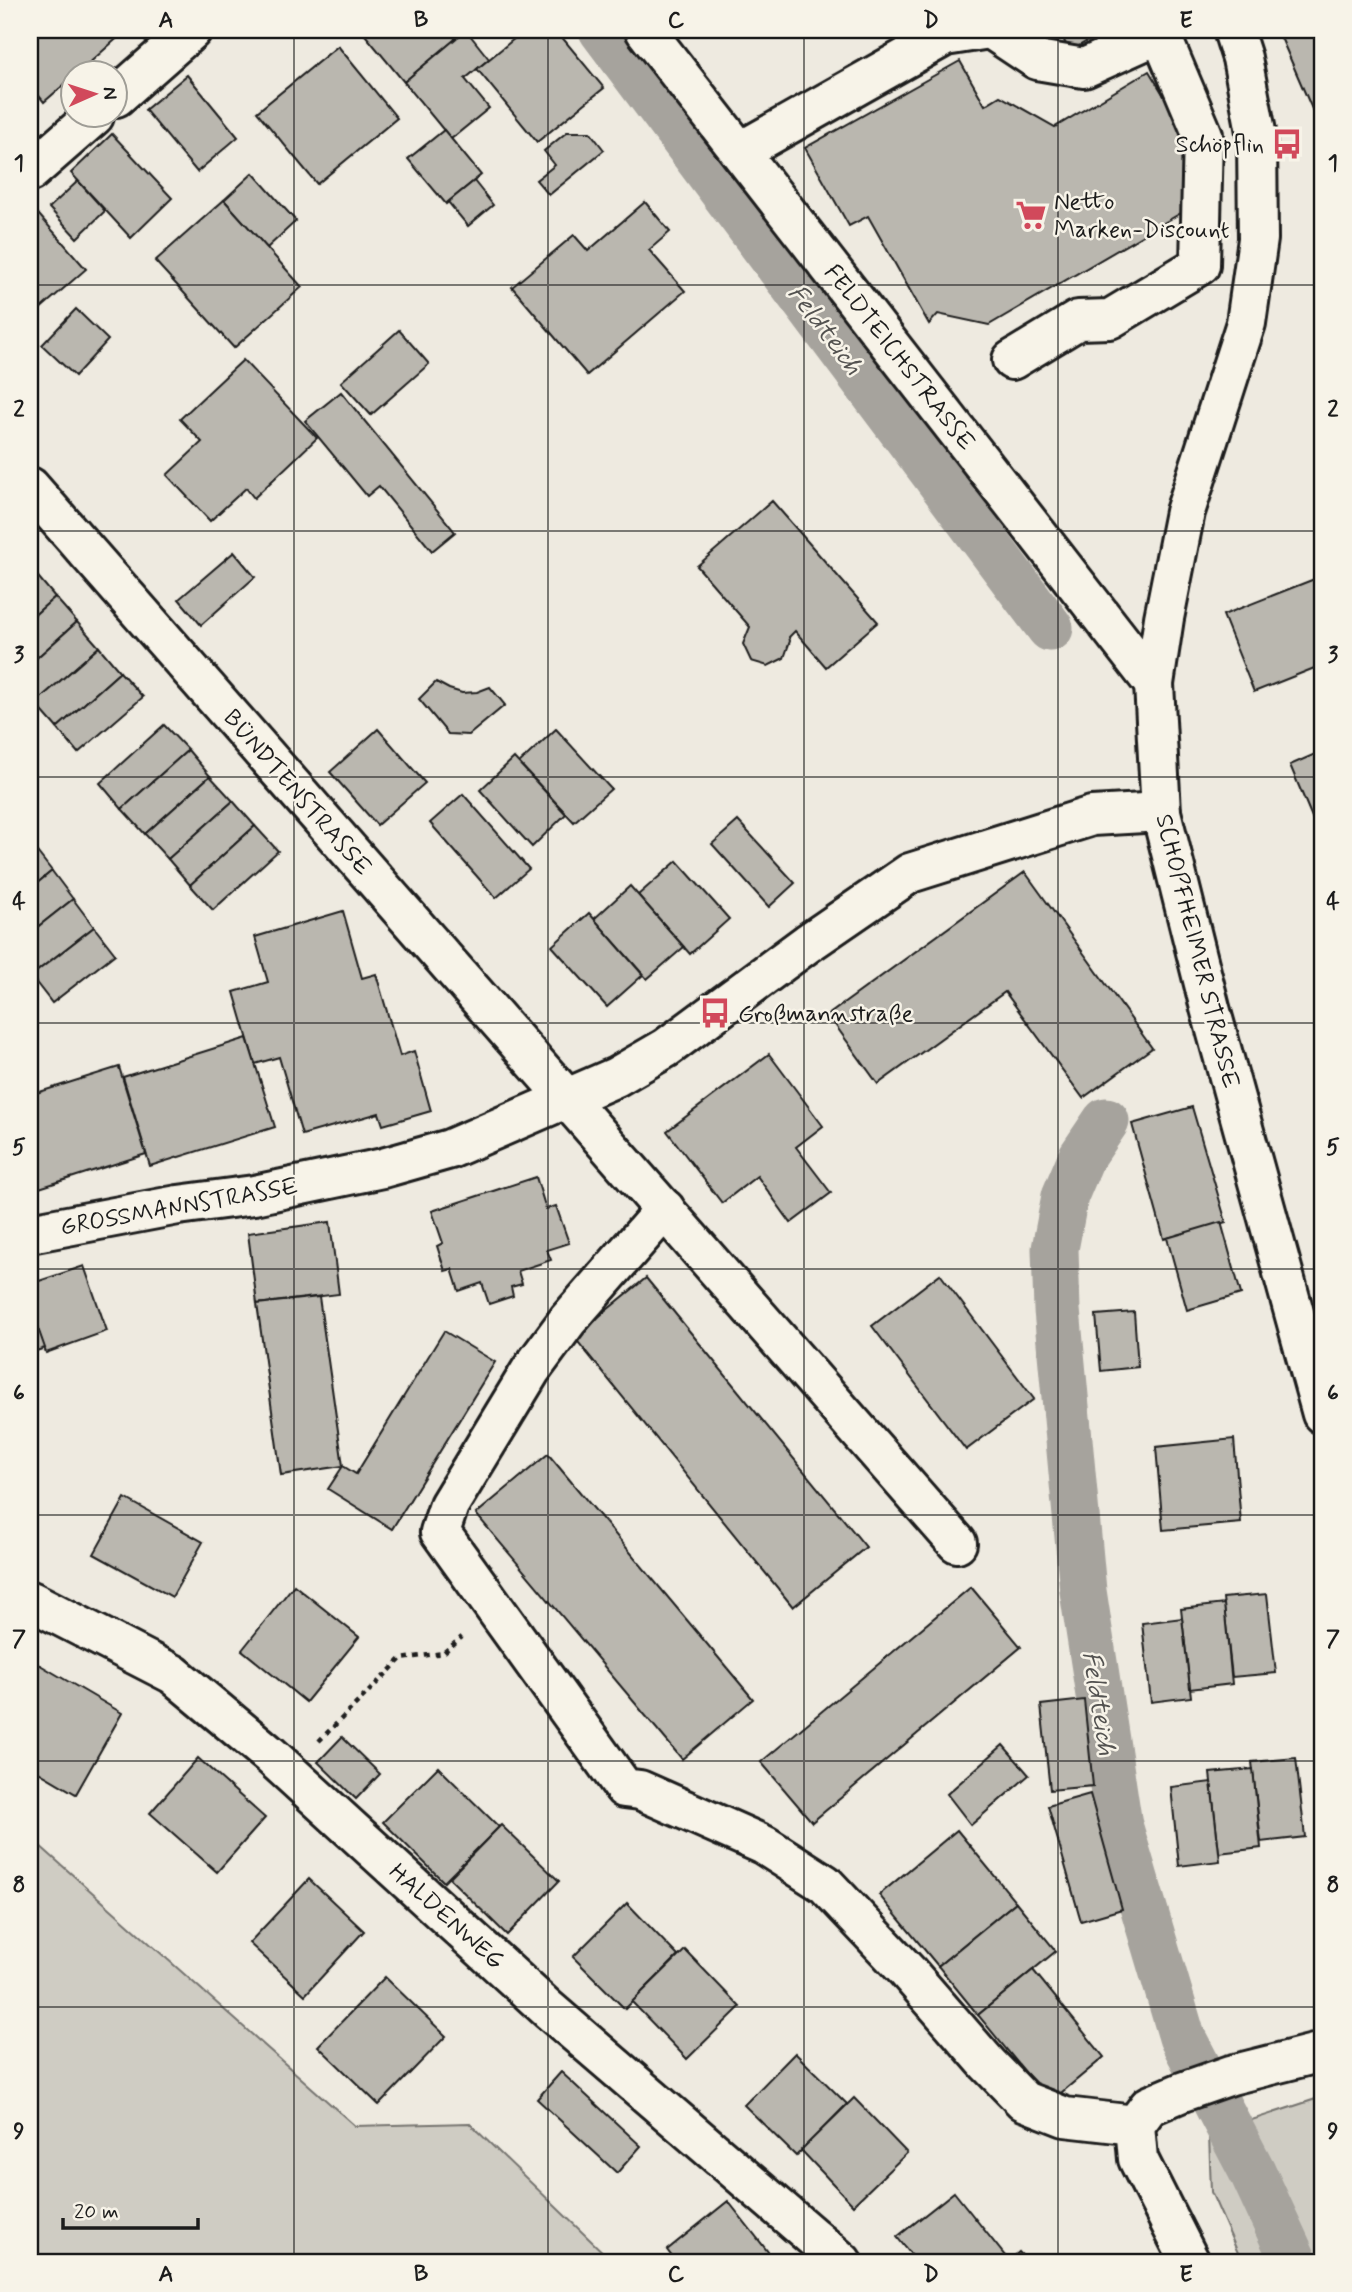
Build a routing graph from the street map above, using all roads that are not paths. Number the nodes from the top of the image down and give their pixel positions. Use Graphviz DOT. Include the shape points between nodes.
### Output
graph roads {
  1 [pos="191,30"];
  2 [pos="645,30"];
  3 [pos="983,30"];
  4 [pos="992,30"];
  5 [pos="1233,30"];
  6 [pos="1164,32"];
  7 [pos="130,84"];
  8 [pos="78,130"];
  9 [pos="741,151"];
  10 [pos="30,172"];
  11 [pos="1012,359"];
  12 [pos="30,487"];
  13 [pos="1154,684"];
  14 [pos="1161,812"];
  15 [pos="565,1097"];
  16 [pos="665,1209"];
  17 [pos="30,1233"];
  18 [pos="1322,1414"];
  19 [pos="957,1542"];
  20 [pos="31,1601"];
  21 [pos="1322,2052"];
  22 [pos="1135,2125"];
  23 [pos="842,2262"];
  24 [pos="1190,2262"];
  1 -- 7 [label="street"];
  2 -- 9 [label="street, FELDTEICHSTRASSE"];
  3 -- 9 [label="street" via="945,36"];
  4 -- 6 [label="street" via="1037,60 1084,68"];
  5 -- 13 [label="street, SCHOPFHEIMER STRASSE" via="1257,137 1258,239 1246,323 1185,512"];
  6 -- 11 [label="street" via="1203,135 1200,265 1110,319 1078,320"];
  8 -- 10 [label="street"];
  9 -- 13 [label="street, FELDTEICHSTRASSE"];
  12 -- 15 [label="street, BÜNDTENSTRASSE"];
  13 -- 14 [label="street, SCHOPFHEIMER STRASSE"];
  14 -- 15 [label="street, GROSSMANNSTRASSE" via="1092,816 910,873 666,1048 616,1077"];
  14 -- 18 [label="street, SCHOPFHEIMER STRASSE"];
  15 -- 16 [label="street"];
  15 -- 17 [label="street, GROSSMANNSTRASSE" via="450,1149 383,1168"];
  16 -- 19 [label="street"];
  16 -- 22 [label="street" via="568,1320 531,1370 449,1506 440,1532 624,1788 640,1790 764,1845 825,1884 1024,2101 1065,2117"];
  20 -- 23 [label="street, HALDENWEG" via="173,1674 289,1772 549,2010"];
  21 -- 22 [label="street" via="1182,2092 1149,2106"];
  22 -- 24 [label="street" via="1138,2159"];
}
